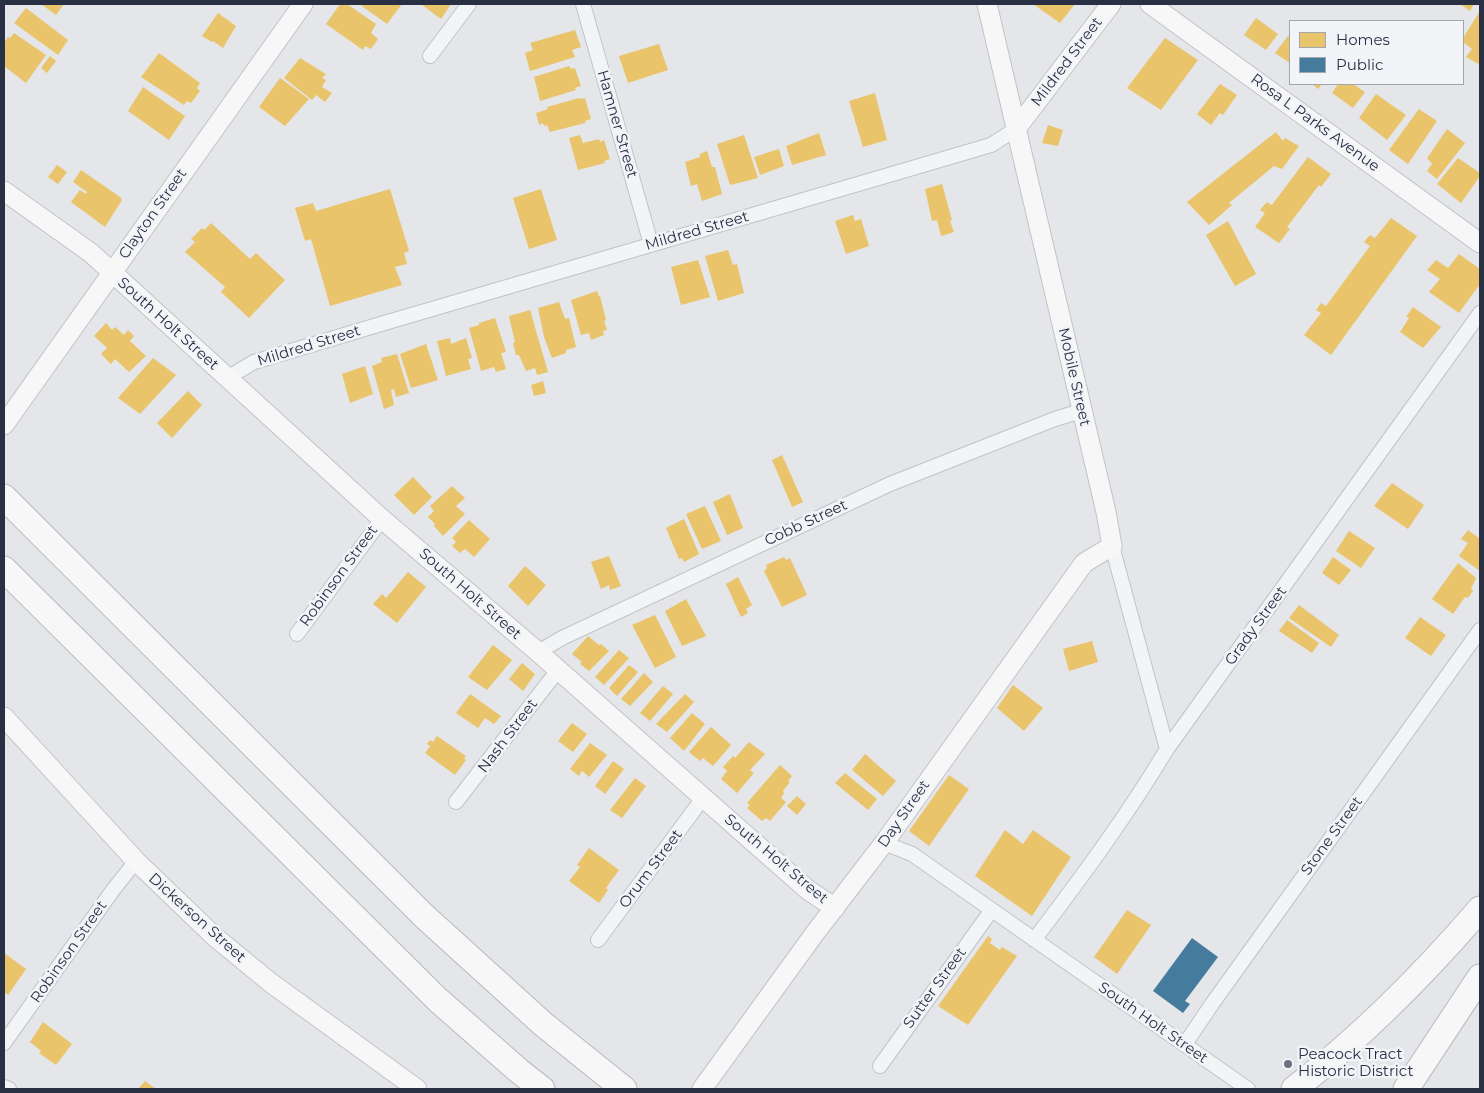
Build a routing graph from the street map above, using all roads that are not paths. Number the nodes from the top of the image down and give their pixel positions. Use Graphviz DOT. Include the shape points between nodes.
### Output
graph roads {
  1 [pos="303,4"];
  2 [pos="469,4"];
  3 [pos="583,4"];
  4 [pos="987,4"];
  5 [pos="1111,4"];
  6 [pos="1150,4"];
  7 [pos="430,56"];
  8 [pos="1016,129"];
  9 [pos="4,190"];
  10 [pos="1480,243"];
  11 [pos="651,244"];
  12 [pos="112,272"];
  13 [pos="1480,314"];
  14 [pos="227,378"];
  15 [pos="1082,411"];
  16 [pos="4,425"];
  17 [pos="4,497"];
  18 [pos="382,519"];
  19 [pos="1112,546"];
  20 [pos="4,569"];
  21 [pos="1480,630"];
  22 [pos="296,634"];
  23 [pos="538,652"];
  24 [pos="558,670"];
  25 [pos="4,717"];
  26 [pos="1166,750"];
  27 [pos="703,798"];
  28 [pos="456,802"];
  29 [pos="884,843"];
  30 [pos="136,861"];
  31 [pos="835,908"];
  32 [pos="1480,909"];
  33 [pos="991,910"];
  34 [pos="598,940"];
  35 [pos="1034,940"];
  36 [pos="1480,977"];
  37 [pos="4,1044"];
  38 [pos="1185,1044"];
  39 [pos="880,1066"];
  40 [pos="4,1087"];
  41 [pos="621,1087"];
  42 [pos="9,1089"];
  43 [pos="417,1089"];
  44 [pos="542,1089"];
  45 [pos="702,1089"];
  46 [pos="1248,1089"];
  47 [pos="1294,1089"];
  48 [pos="1406,1089"];
  1 -- 12 [label="street, Clayton Street"];
  2 -- 7 [label="street"];
  3 -- 11 [label="street, Hamner Street"];
  4 -- 8 [label="street, Mobile Street"];
  5 -- 8 [label="street, Mildred Street"];
  6 -- 10 [label="street, Rosa L Parks Avenue"];
  8 -- 11 [label="street, Mildred Street" via="991,145"];
  8 -- 15 [label="street, Mobile Street"];
  9 -- 12 [label="street, South Holt Street"];
  11 -- 14 [label="street, Mildred Street" via="254,362"];
  12 -- 14 [label="street, South Holt Street"];
  12 -- 16 [label="street, Clayton Street"];
  13 -- 26 [label="street, Grady Street"];
  14 -- 18 [label="street, South Holt Street"];
  15 -- 19 [label="street, Mobile Street"];
  15 -- 23 [label="street, Cobb Street" via="890,484"];
  17 -- 41 [label="highway" via="424,916 543,1024"];
  18 -- 22 [label="street, Robinson Street"];
  18 -- 23 [label="street, South Holt Street"];
  19 -- 26 [label="street, Mobile Street"];
  19 -- 29 [label="street, Day Street" via="1084,563"];
  20 -- 44 [label="highway" via="438,1000"];
  21 -- 38 [label="street, Stone Street"];
  23 -- 24 [label="street, South Holt Street"];
  24 -- 27 [label="street, South Holt Street"];
  24 -- 28 [label="street, Nash Street"];
  25 -- 30 [label="street, Dickerson Street"];
  26 -- 35 [label="street, Grady Street" via="1142,790"];
  27 -- 31 [label="street, South Holt Street" via="808,890"];
  27 -- 34 [label="street, Orum Street"];
  29 -- 31 [label="street, Day Street"];
  29 -- 33 [label="street, South Holt Street" via="912,854"];
  30 -- 37 [label="street, Robinson Street"];
  30 -- 43 [label="street, Dickerson Street" via="215,937 271,983"];
  31 -- 45 [label="street, Day Street"];
  32 -- 47 [label="highway" via="1391,1004"];
  33 -- 35 [label="street, South Holt Street"];
  33 -- 39 [label="street, Sutter Street"];
  35 -- 38 [label="street, South Holt Street"];
  36 -- 48 [label="highway"];
  38 -- 46 [label="street, South Holt Street"];
  40 -- 42 [label="street"];
}
